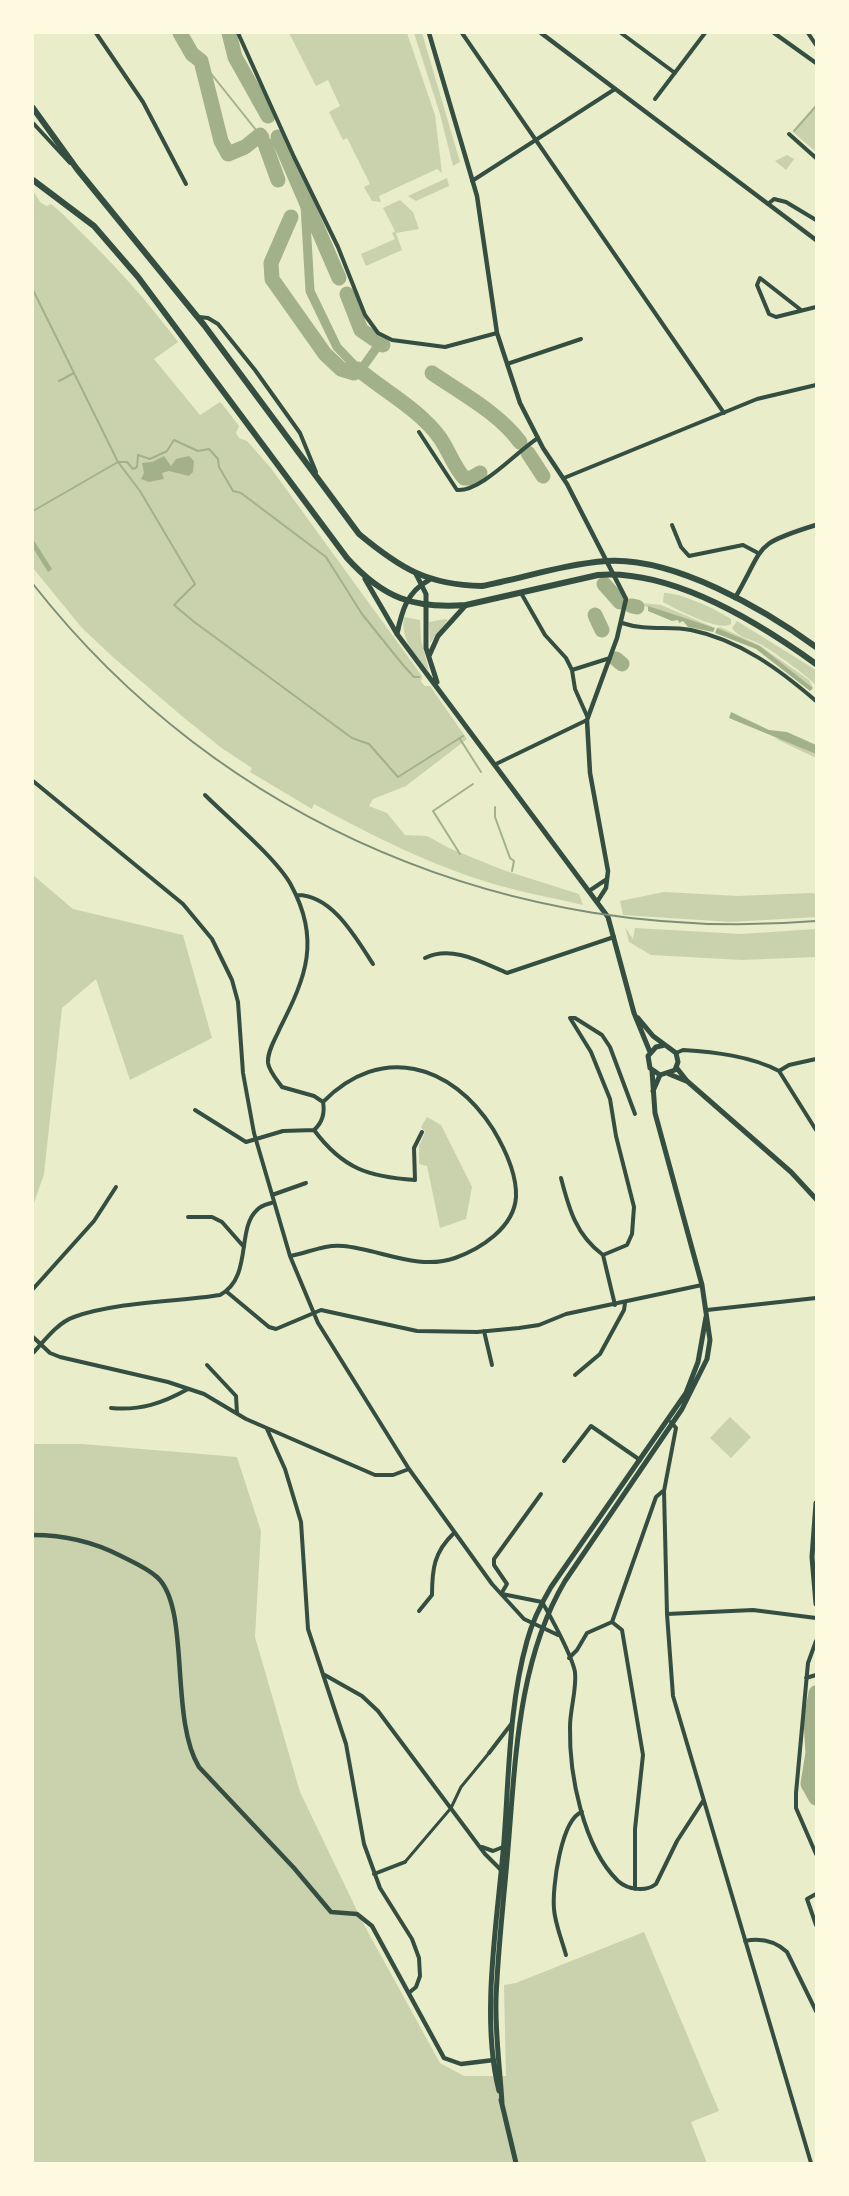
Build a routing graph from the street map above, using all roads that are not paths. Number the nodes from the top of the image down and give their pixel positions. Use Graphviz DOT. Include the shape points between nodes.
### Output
graph roads {
  1 [pos="96,33"];
  2 [pos="238,33"];
  3 [pos="429,33"];
  4 [pos="462,33"];
  5 [pos="541,33"];
  6 [pos="621,33"];
  7 [pos="705,33"];
  8 [pos="774,33"];
  9 [pos="808,33"];
  10 [pos="816,45"];
  11 [pos="816,63"];
  12 [pos="675,73"];
  13 [pos="615,89"];
  14 [pos="655,99"];
  15 [pos="33,108"];
  16 [pos="33,123"];
  17 [pos="789,134"];
  18 [pos="535,141"];
  19 [pos="816,158"];
  20 [pos="77,169"];
  21 [pos="33,180"];
  22 [pos="471,182"];
  23 [pos="186,184"];
  24 [pos="768,204"];
  25 [pos="816,220"];
  26 [pos="816,240"];
  27 [pos="816,307"];
  28 [pos="801,310"];
  29 [pos="197,317"];
  30 [pos="497,333"];
  31 [pos="581,339"];
  32 [pos="507,364"];
  33 [pos="816,385"];
  34 [pos="724,413"];
  35 [pos="419,432"];
  36 [pos="538,438"];
  37 [pos="564,478"];
  38 [pos="319,481"];
  39 [pos="672,525"];
  40 [pos="816,525"];
  41 [pos="758,552"];
  42 [pos="607,561"];
  43 [pos="416,574"];
  44 [pos="613,574"];
  45 [pos="365,579"];
  46 [pos="429,580"];
  47 [pos="421,584"];
  48 [pos="521,593"];
  49 [pos="735,598"];
  50 [pos="406,601"];
  51 [pos="466,605"];
  52 [pos="426,606"];
  53 [pos="728,610"];
  54 [pos="622,624"];
  55 [pos="397,634"];
  56 [pos="816,647"];
  57 [pos="611,657"];
  58 [pos="428,658"];
  59 [pos="816,664"];
  60 [pos="572,670"];
  61 [pos="440,689"];
  62 [pos="816,701"];
  63 [pos="587,718"];
  64 [pos="496,764"];
  65 [pos="33,781"];
  66 [pos="205,795"];
  67 [pos="607,879"];
  68 [pos="589,891"];
  69 [pos="296,895"];
  70 [pos="597,902"];
  71 [pos="615,937"];
  72 [pos="425,958"];
  73 [pos="373,964"];
  74 [pos="634,1013"];
  75 [pos="665,1045"];
  76 [pos="650,1052"];
  77 [pos="676,1053"];
  78 [pos="816,1059"];
  79 [pos="676,1067"];
  80 [pos="652,1071"];
  81 [pos="779,1071"];
  82 [pos="669,1074"];
  83 [pos="660,1075"];
  84 [pos="687,1081"];
  85 [pos="652,1092"];
  86 [pos="323,1102"];
  87 [pos="195,1110"];
  88 [pos="635,1113"];
  89 [pos="314,1130"];
  90 [pos="816,1130"];
  91 [pos="422,1132"];
  92 [pos="257,1139"];
  93 [pos="561,1178"];
  94 [pos="306,1183"];
  95 [pos="116,1187"];
  96 [pos="272,1195"];
  97 [pos="816,1199"];
  98 [pos="274,1202"];
  99 [pos="188,1217"];
  100 [pos="245,1248"];
  101 [pos="603,1255"];
  102 [pos="290,1256"];
  103 [pos="702,1286"];
  104 [pos="33,1289"];
  105 [pos="227,1292"];
  106 [pos="816,1298"];
  107 [pos="625,1303"];
  108 [pos="615,1305"];
  109 [pos="706,1310"];
  110 [pos="313,1312"];
  111 [pos="484,1331"];
  112 [pos="33,1337"];
  113 [pos="40,1345"];
  114 [pos="33,1353"];
  115 [pos="207,1365"];
  116 [pos="492,1365"];
  117 [pos="575,1375"];
  118 [pos="189,1389"];
  119 [pos="111,1408"];
  120 [pos="237,1414"];
  121 [pos="669,1421"];
  122 [pos="267,1429"];
  123 [pos="564,1461"];
  124 [pos="642,1461"];
  125 [pos="409,1469"];
  126 [pos="664,1491"];
  127 [pos="541,1494"];
  128 [pos="816,1503"];
  129 [pos="454,1533"];
  130 [pos="33,1535"];
  131 [pos="501,1594"];
  132 [pos="542,1602"];
  133 [pos="816,1604"];
  134 [pos="418,1611"];
  135 [pos="548,1612"];
  136 [pos="667,1614"];
  137 [pos="816,1618"];
  138 [pos="612,1622"];
  139 [pos="533,1623"];
  140 [pos="543,1626"];
  141 [pos="558,1635"];
  142 [pos="816,1641"];
  143 [pos="569,1658"];
  144 [pos="323,1674"];
  145 [pos="816,1675"];
  146 [pos="806,1678"];
  147 [pos="514,1720"];
  148 [pos="489,1754"];
  149 [pos="704,1800"];
  150 [pos="451,1808"];
  151 [pos="582,1812"];
  152 [pos="480,1846"];
  153 [pos="503,1846"];
  154 [pos="816,1854"];
  155 [pos="405,1862"];
  156 [pos="502,1870"];
  157 [pos="374,1874"];
  158 [pos="635,1888"];
  159 [pos="816,1894"];
  160 [pos="816,1925"];
  161 [pos="745,1941"];
  162 [pos="566,1955"];
  163 [pos="410,1992"];
  164 [pos="816,2011"];
  165 [pos="497,2060"];
  166 [pos="516,2163"];
  167 [pos="811,2163"];
  1 -- 23 [label="street" via="143,102"];
  2 -- 30 [label="street" via="338,247 365,315 378,333 392,340 445,347"];
  3 -- 22 [label="street"];
  4 -- 18 [label="street"];
  5 -- 13 [label="street"];
  6 -- 12 [label="street"];
  7 -- 12 [label="street"];
  8 -- 11 [label="street"];
  9 -- 10 [label="street"];
  12 -- 14 [label="street"];
  13 -- 18 [label="street"];
  13 -- 24 [label="street"];
  15 -- 20 [label="main road"];
  16 -- 20 [label="street"];
  17 -- 19 [label="street"];
  18 -- 22 [label="street"];
  18 -- 34 [label="street"];
  20 -- 29 [label="main road"];
  21 -- 45 [label="main road" via="108,241 172,320"];
  22 -- 30 [label="street" via="479,205"];
  24 -- 25 [label="street" via="774,199 786,202"];
  24 -- 26 [label="street"];
  27 -- 28 [label="street"];
  28 -- 28 [label="street" via="769,314 757,285 760,278"];
  29 -- 38 [label="main road"];
  29 -- 38 [label="street" via="218,324 255,370 300,433"];
  30 -- 32 [label="street"];
  31 -- 32 [label="street"];
  32 -- 36 [label="street" via="523,412"];
  33 -- 34 [label="street" via="757,399"];
  34 -- 37 [label="street"];
  35 -- 36 [label="street" via="457,490 465,491 477,486"];
  36 -- 37 [label="street"];
  37 -- 42 [label="street"];
  38 -- 43 [label="main road" via="359,534"];
  39 -- 41 [label="street" via="689,556 743,545"];
  40 -- 41 [label="street" via="774,539"];
  41 -- 49 [label="street"];
  42 -- 44 [label="street"];
  42 -- 46 [label="main road" via="482,586"];
  42 -- 49 [label="main road" via="645,564"];
  43 -- 46 [label="main road"];
  43 -- 47 [label="main road"];
  44 -- 48 [label="main road"];
  44 -- 53 [label="main road" via="677,586"];
  44 -- 54 [label="street" via="626,599"];
  45 -- 50 [label="main road"];
  45 -- 55 [label="main road"];
  46 -- 47 [label="main road"];
  47 -- 50 [label="main road"];
  47 -- 52 [label="main road"];
  48 -- 51 [label="main road"];
  48 -- 60 [label="street" via="545,635"];
  49 -- 53 [label="main road"];
  49 -- 56 [label="main road"];
  50 -- 52 [label="main road"];
  50 -- 55 [label="main road"];
  51 -- 52 [label="main road"];
  51 -- 58 [label="main road" via="438,636"];
  52 -- 58 [label="main road" via="424,634"];
  53 -- 59 [label="main road"];
  54 -- 57 [label="street"];
  54 -- 62 [label="street" via="655,630 690,630 757,655"];
  55 -- 61 [label="main road"];
  57 -- 60 [label="street"];
  57 -- 63 [label="street"];
  58 -- 61 [label="main road"];
  60 -- 63 [label="street"];
  61 -- 64 [label="main road"];
  63 -- 64 [label="street"];
  63 -- 67 [label="street" via="590,773"];
  64 -- 68 [label="main road"];
  65 -- 92 [label="street" via="183,904 212,939 238,1002 243,1073"];
  66 -- 69 [label="street" via="270,860"];
  67 -- 68 [label="street"];
  67 -- 70 [label="street"];
  68 -- 70 [label="main road"];
  69 -- 73 [label="street" via="305,895 340,918"];
  69 -- 86 [label="street" via="308,958 302,986 270,1051 268,1063 282,1086"];
  70 -- 71 [label="main road"];
  71 -- 72 [label="street" via="507,973 471,957 438,952"];
  71 -- 74 [label="main road"];
  74 -- 75 [label="main road" via="648,1032"];
  74 -- 76 [label="main road"];
  75 -- 76 [label="main road"];
  75 -- 77 [label="main road"];
  76 -- 80 [label="main road"];
  77 -- 79 [label="main road"];
  77 -- 81 [label="street" via="682,1050 729,1056"];
  78 -- 81 [label="street"];
  79 -- 82 [label="main road"];
  79 -- 84 [label="main road"];
  80 -- 83 [label="main road"];
  80 -- 85 [label="main road"];
  81 -- 90 [label="street"];
  82 -- 83 [label="main road"];
  82 -- 84 [label="main road"];
  83 -- 85 [label="main road"];
  84 -- 97 [label="main road" via="792,1172"];
  85 -- 103 [label="main road"];
  86 -- 89 [label="street" via="324,1113"];
  86 -- 102 [label="street" via="376,1069 415,1069 444,1078 470,1097 496,1134 513,1171 516,1198 507,1221 494,1236 473,1250 442,1262 343,1246 321,1247"];
  87 -- 92 [label="street" via="246,1142"];
  88 -- 101 [label="street" via="602,1035 570,1018 602,1074 634,1207 627,1245"];
  89 -- 91 [label="street" via="341,1158 362,1171 380,1178 416,1180 414,1148"];
  89 -- 92 [label="street" via="283,1131"];
  92 -- 96 [label="street"];
  93 -- 101 [label="street" via="571,1215 582,1236"];
  94 -- 96 [label="street"];
  95 -- 104 [label="street" via="94,1221"];
  96 -- 98 [label="street"];
  98 -- 100 [label="street" via="257,1209 251,1217"];
  98 -- 102 [label="street"];
  99 -- 100 [label="street" via="212,1216"];
  100 -- 105 [label="street" via="241,1268"];
  101 -- 108 [label="street"];
  102 -- 110 [label="street"];
  103 -- 107 [label="street"];
  103 -- 109 [label="main road"];
  105 -- 110 [label="street" via="276,1329"];
  105 -- 113 [label="street" via="74,1317 55,1328"];
  106 -- 109 [label="street"];
  107 -- 108 [label="street"];
  107 -- 117 [label="street" via="600,1354"];
  108 -- 111 [label="street" via="566,1314 539,1325"];
  109 -- 121 [label="main road" via="703,1342 693,1377"];
  110 -- 111 [label="street" via="321,1310 417,1330"];
  110 -- 125 [label="street"];
  111 -- 116 [label="street"];
  112 -- 113 [label="street"];
  113 -- 114 [label="street"];
  113 -- 118 [label="street" via="78,1363"];
  115 -- 120 [label="street" via="236,1396"];
  118 -- 119 [label="street" via="166,1401 131,1410"];
  118 -- 120 [label="street"];
  120 -- 122 [label="street"];
  121 -- 124 [label="main road"];
  121 -- 126 [label="street" via="676,1428"];
  122 -- 125 [label="street" via="375,1475 393,1475"];
  122 -- 144 [label="street" via="285,1469 301,1522 308,1629"];
  123 -- 124 [label="street" via="591,1426"];
  124 -- 132 [label="main road"];
  124 -- 135 [label="main road"];
  125 -- 129 [label="street"];
  126 -- 136 [label="street"];
  126 -- 138 [label="street" via="656,1497"];
  127 -- 131 [label="street" via="494,1559 507,1584"];
  128 -- 133 [label="main road" via="812,1557"];
  129 -- 131 [label="street"];
  129 -- 134 [label="street" via="435,1557 432,1595"];
  130 -- 163 [label="street" via="84,1540 136,1563 161,1582 174,1617 186,1733 196,1762 331,1912 353,1912 368,1922"];
  131 -- 132 [label="street"];
  131 -- 139 [label="street" via="524,1619"];
  132 -- 135 [label="street"];
  132 -- 139 [label="main road"];
  135 -- 140 [label="main road"];
  135 -- 141 [label="street"];
  136 -- 137 [label="street" via="753,1610"];
  136 -- 149 [label="street" via="673,1696"];
  138 -- 143 [label="street" via="586,1633"];
  138 -- 158 [label="street" via="622,1630 643,1755 635,1829"];
  139 -- 140 [label="street"];
  139 -- 147 [label="main road" via="523,1658"];
  140 -- 141 [label="street"];
  140 -- 165 [label="main road" via="526,1687 513,1792 496,1999"];
  141 -- 143 [label="street"];
  142 -- 146 [label="street"];
  143 -- 151 [label="street" via="575,1675 570,1740"];
  144 -- 150 [label="street" via="362,1696 378,1712"];
  144 -- 157 [label="street" via="346,1744 364,1844"];
  145 -- 146 [label="street"];
  146 -- 154 [label="street" via="796,1808"];
  147 -- 148 [label="street"];
  147 -- 153 [label="main road"];
  148 -- 150 [label="street" via="461,1787"];
  149 -- 158 [label="street" via="677,1841 656,1884"];
  149 -- 161 [label="street"];
  150 -- 152 [label="street"];
  150 -- 155 [label="street"];
  151 -- 158 [label="street" via="613,1875 624,1886"];
  151 -- 162 [label="street" via="572,1819 568,1829 554,1886 554,1910"];
  152 -- 153 [label="street" via="492,1851"];
  152 -- 156 [label="street"];
  153 -- 156 [label="main road"];
  155 -- 157 [label="street"];
  156 -- 165 [label="main road" via="492,1998"];
  157 -- 163 [label="street" via="419,1958 420,1976"];
  159 -- 160 [label="street" via="807,1899"];
  161 -- 164 [label="street" via="759,1939 787,1952"];
  161 -- 167 [label="street"];
  163 -- 165 [label="street" via="444,2058 461,2064"];
  165 -- 166 [label="main road"];
}
